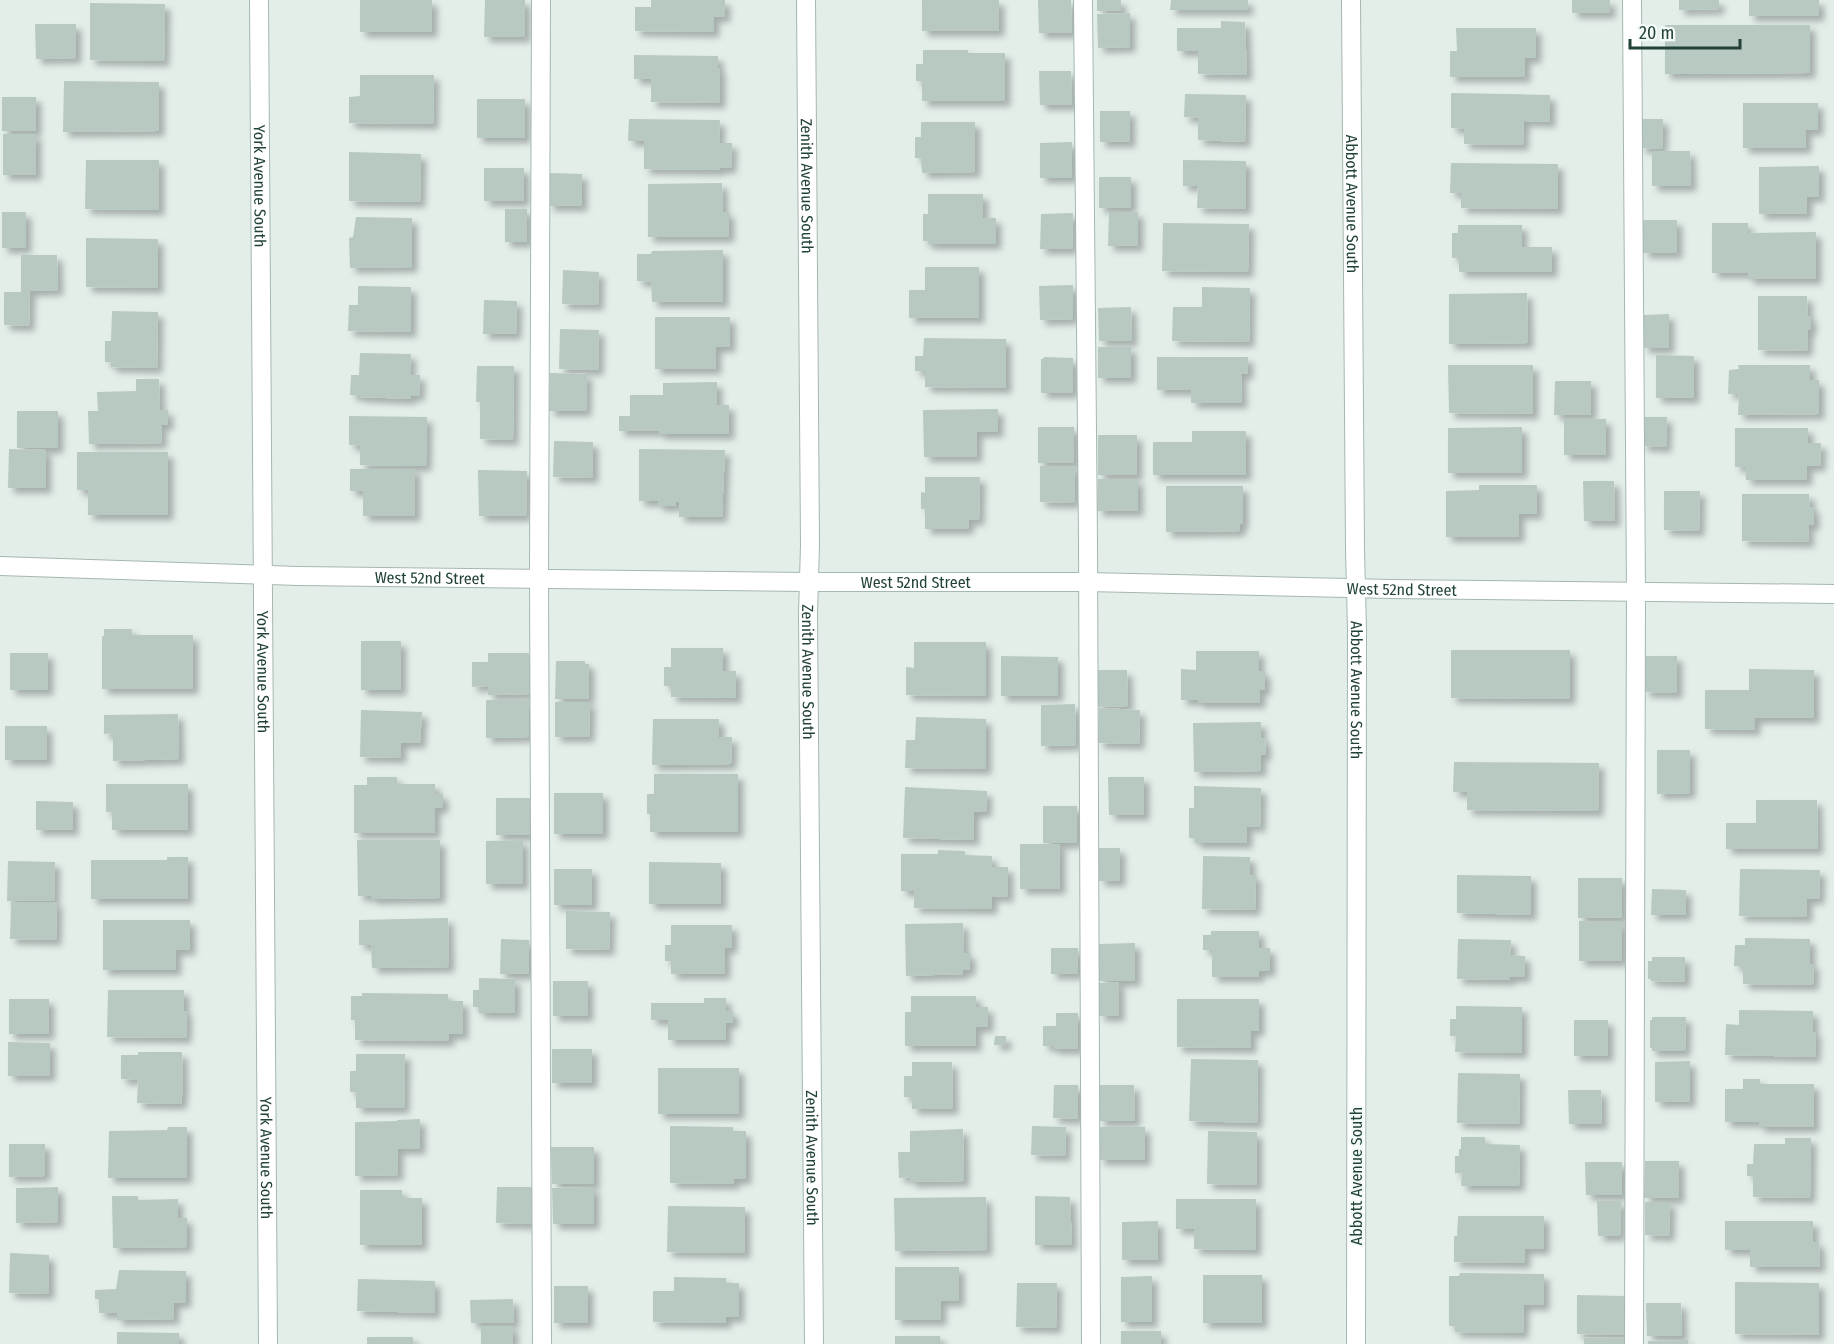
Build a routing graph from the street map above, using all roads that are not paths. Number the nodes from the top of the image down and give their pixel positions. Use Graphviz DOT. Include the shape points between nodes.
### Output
graph roads {
  1 [pos="259,0"];
  2 [pos="541,0"];
  3 [pos="806,0"];
  4 [pos="1083,0"];
  5 [pos="1351,0"];
  6 [pos="1632,0"];
  7 [pos="0,566"];
  8 [pos="263,575"];
  9 [pos="538,578"];
  10 [pos="808,582"];
  11 [pos="1088,582"];
  12 [pos="1356,589"];
  13 [pos="1636,593"];
  14 [pos="1834,594"];
  15 [pos="268,1344"];
  16 [pos="542,1344"];
  17 [pos="814,1344"];
  18 [pos="1091,1344"];
  19 [pos="1356,1344"];
  20 [pos="1634,1344"];
  1 -- 8 [label="street, York Avenue South"];
  2 -- 9 [label="street"];
  3 -- 10 [label="street, Zenith Avenue South"];
  4 -- 11 [label="street"];
  5 -- 12 [label="street, Abbott Avenue South"];
  6 -- 13 [label="street"];
  7 -- 8 [label="street, West 52nd Street"];
  8 -- 9 [label="street, West 52nd Street"];
  8 -- 15 [label="street, York Avenue South"];
  9 -- 10 [label="street, West 52nd Street"];
  9 -- 16 [label="street"];
  10 -- 11 [label="street, West 52nd Street"];
  10 -- 17 [label="street, Zenith Avenue South"];
  11 -- 12 [label="street, West 52nd Street"];
  11 -- 18 [label="street"];
  12 -- 13 [label="street, West 52nd Street"];
  12 -- 19 [label="street, Abbott Avenue South"];
  13 -- 14 [label="street, West 52nd Street"];
  13 -- 20 [label="street"];
}
